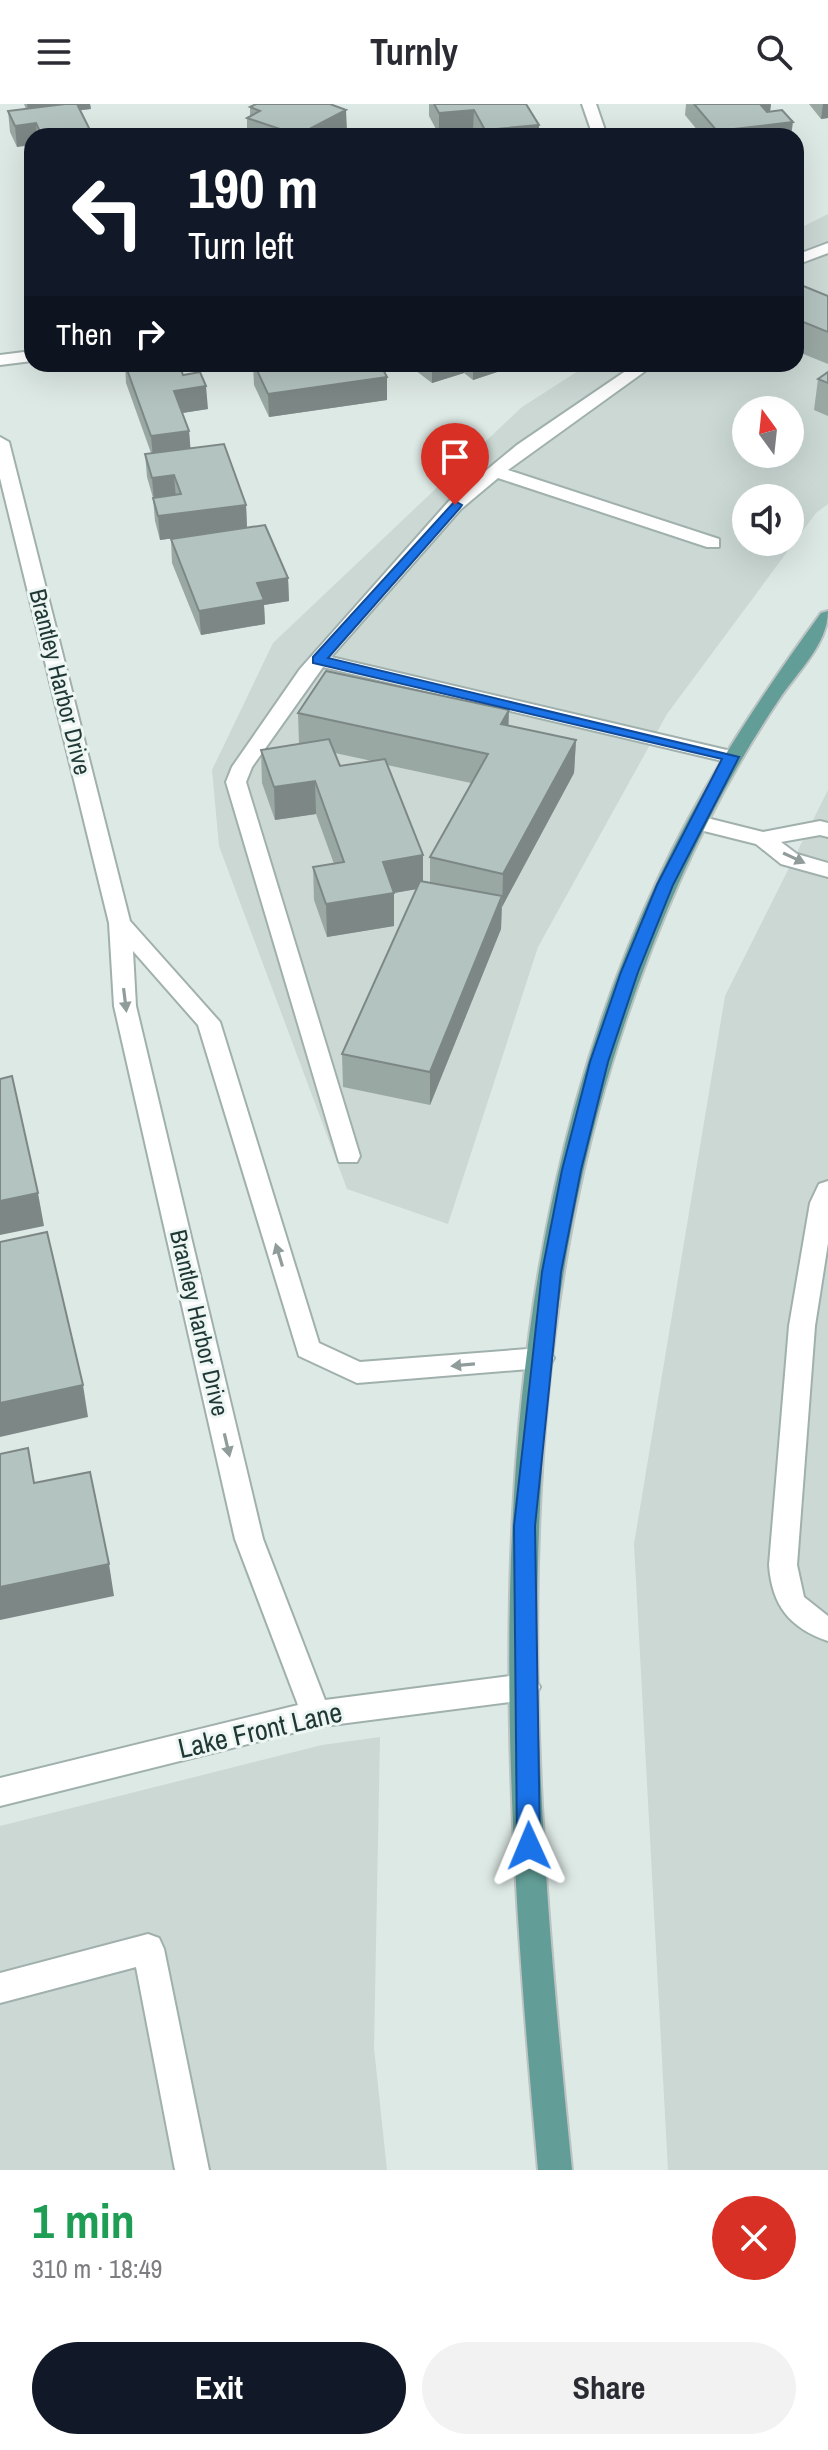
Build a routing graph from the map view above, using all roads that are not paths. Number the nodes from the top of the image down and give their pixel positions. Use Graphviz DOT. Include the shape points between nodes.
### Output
graph roads {
  1 [pos="589,104"];
  2 [pos="597,128"];
  3 [pos="827,250"];
  4 [pos="804,257"];
  5 [pos="24,357"];
  6 [pos="0,360"];
  7 [pos="636,372"];
  8 [pos="0,442"];
  9 [pos="496,472"];
  10 [pos="713,543"];
  11 [pos="828,617"];
  12 [pos="318,660"];
  13 [pos="731,757"];
  14 [pos="699,823"];
  15 [pos="828,830"];
  16 [pos="763,839"];
  17 [pos="828,870"];
  18 [pos="120,923"];
  19 [pos="348,1156"];
  20 [pos="826,1199"];
  21 [pos="541,1358"];
  22 [pos="828,1629"];
  23 [pos="525,1687"];
  24 [pos="316,1714"];
  25 [pos="0,1792"];
  26 [pos="0,1988"];
  27 [pos="192,2170"];
  28 [pos="555,2170"];
  1 -- 2 [label="street"];
  3 -- 4 [label="street"];
  5 -- 6 [label="street"];
  7 -- 9 [label="street"];
  8 -- 18 [label="street, Brantley Harbor Drive"];
  9 -- 10 [label="street"];
  9 -- 12 [label="street" via="455,505"];
  11 -- 13 [label="main road" via="760,708"];
  12 -- 13 [label="street"];
  12 -- 19 [label="street" via="236,782"];
  13 -- 14 [label="main road"];
  14 -- 16 [label="street"];
  14 -- 21 [label="main road" via="665,885 599,1062 557,1243"];
  15 -- 16 [label="street"];
  16 -- 17 [label="street, one-way" via="789,859"];
  21 -- 18 [label="street, Brantley Harbor Drive, one-way" via="357,1373 308,1349 209,1022"];
  18 -- 24 [label="street, Brantley Harbor Drive, one-way" via="125,1006 249,1539"];
  20 -- 22 [label="street" via="802,1326 783,1565 784,1588 794,1611"];
  21 -- 23 [label="main road" via="525,1526"];
  23 -- 24 [label="street, Lake Front Lane"];
  23 -- 28 [label="main road" via="530,1909"];
  24 -- 25 [label="street, Lake Front Lane"];
  26 -- 27 [label="street" via="148,1949"];
}
